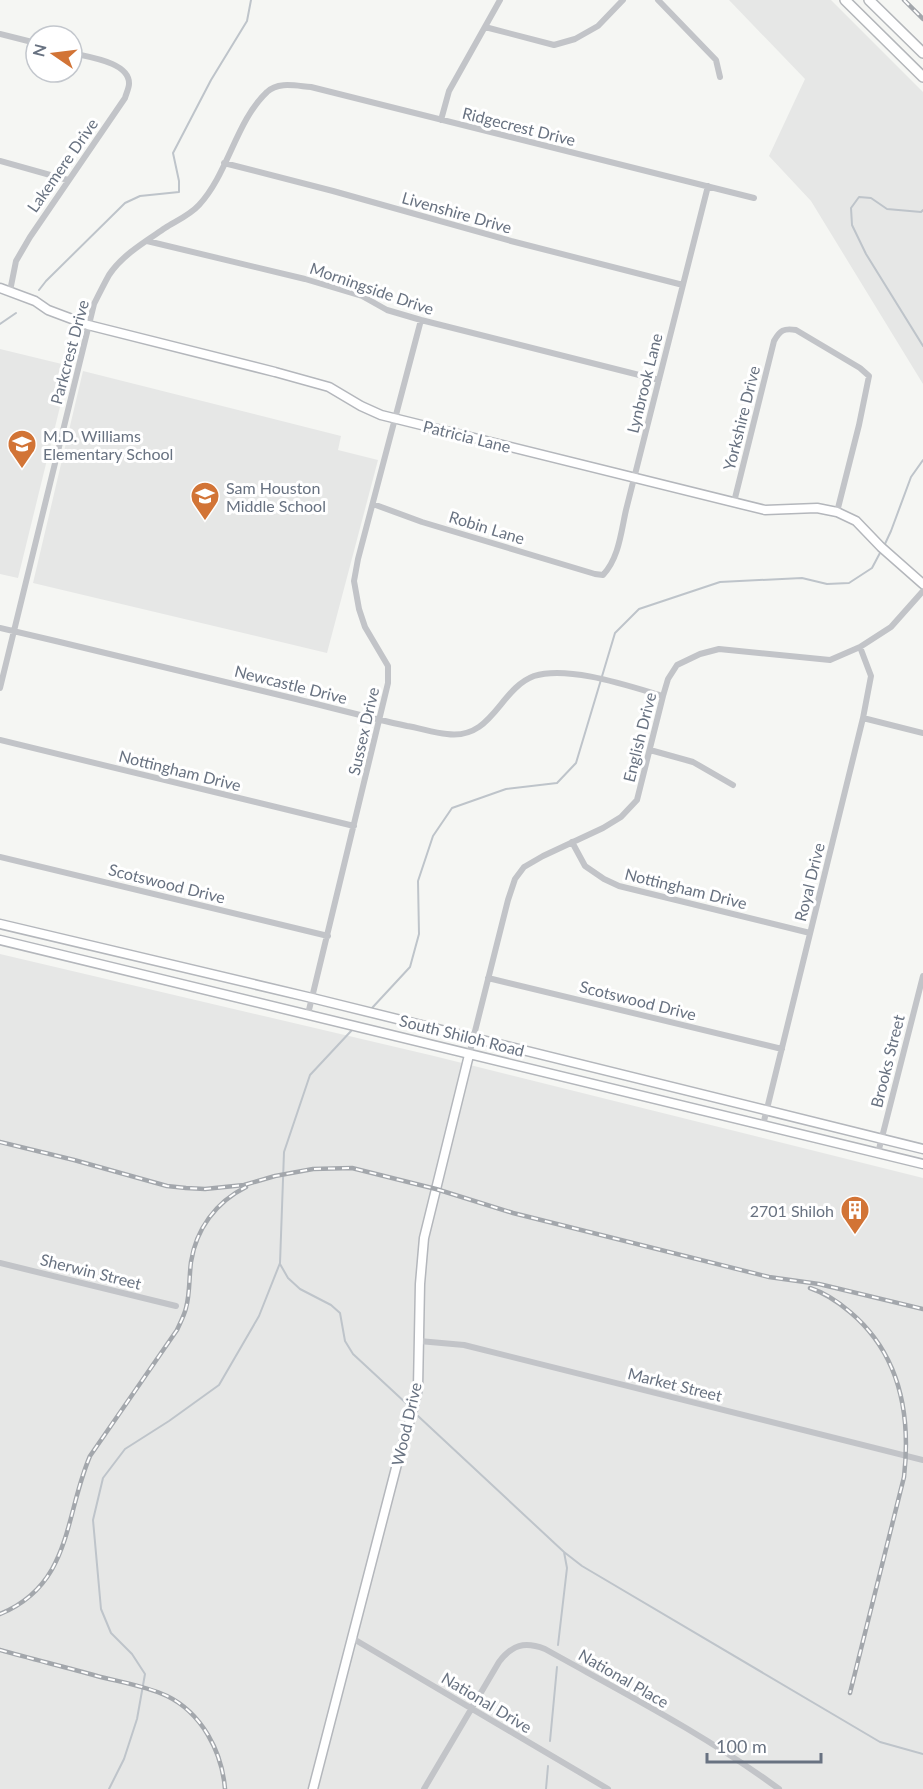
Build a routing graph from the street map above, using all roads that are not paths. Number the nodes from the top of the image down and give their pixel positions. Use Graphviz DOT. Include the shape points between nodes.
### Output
graph roads {
  1 [pos="500,0"];
  2 [pos="623,0"];
  3 [pos="658,0"];
  4 [pos="846,0"];
  5 [pos="869,0"];
  6 [pos="485,27"];
  7 [pos="0,34"];
  8 [pos="24,40"];
  9 [pos="923,53"];
  10 [pos="84,56"];
  11 [pos="720,77"];
  12 [pos="923,77"];
  13 [pos="276,86"];
  14 [pos="441,120"];
  15 [pos="0,161"];
  16 [pos="224,163"];
  17 [pos="69,180"];
  18 [pos="708,186"];
  19 [pos="754,198"];
  20 [pos="147,241"];
  21 [pos="683,285"];
  22 [pos="0,288"];
  23 [pos="10,291"];
  24 [pos="421,320"];
  25 [pos="88,326"];
  26 [pos="659,380"];
  27 [pos="395,419"];
  28 [pos="634,478"];
  29 [pos="734,502"];
  30 [pos="373,504"];
  31 [pos="837,512"];
  32 [pos="595,574"];
  33 [pos="923,584"];
  34 [pos="923,591"];
  35 [pos="0,628"];
  36 [pos="14,631"];
  37 [pos="860,647"];
  38 [pos="0,688"];
  39 [pos="663,696"];
  40 [pos="862,718"];
  41 [pos="380,720"];
  42 [pos="923,733"];
  43 [pos="0,740"];
  44 [pos="650,750"];
  45 [pos="733,785"];
  46 [pos="354,826"];
  47 [pos="572,842"];
  48 [pos="0,857"];
  49 [pos="0,924"];
  50 [pos="810,933"];
  51 [pos="328,936"];
  52 [pos="0,940"];
  53 [pos="923,976"];
  54 [pos="488,978"];
  55 [pos="312,998"];
  56 [pos="308,1014"];
  57 [pos="473,1037"];
  58 [pos="782,1049"];
  59 [pos="469,1055"];
  60 [pos="766,1110"];
  61 [pos="763,1125"];
  62 [pos="881,1138"];
  63 [pos="923,1149"];
  64 [pos="878,1153"];
  65 [pos="923,1164"];
  66 [pos="0,1263"];
  67 [pos="176,1306"];
  68 [pos="419,1341"];
  69 [pos="923,1460"];
  70 [pos="352,1638"];
  71 [pos="472,1708"];
  72 [pos="313,1789"];
  73 [pos="424,1789"];
  74 [pos="608,1789"];
  75 [pos="779,1789"];
  1 -- 6 [label="street"];
  2 -- 6 [label="street" via="598,26 554,45"];
  3 -- 11 [label="street" via="716,60"];
  4 -- 12 [label="main road"];
  5 -- 9 [label="main road"];
  6 -- 14 [label="street" via="449,91"];
  7 -- 8 [label="street"];
  10 -- 17 [label="street, Lakemere Drive" via="118,66 128,77 129,85 125,98"];
  13 -- 14 [label="street, Ridgecrest Drive" via="311,87"];
  13 -- 16 [label="street, Parkcrest Drive" via="259,101"];
  14 -- 18 [label="street, Ridgecrest Drive"];
  15 -- 17 [label="street"];
  16 -- 20 [label="street, Parkcrest Drive" via="198,206"];
  16 -- 21 [label="street, Livenshire Drive"];
  17 -- 23 [label="street, Lakemere Drive" via="16,261"];
  18 -- 19 [label="street, Ridgecrest Drive"];
  18 -- 21 [label="street, Lynbrook Lane"];
  20 -- 24 [label="street, Morningside Drive" via="317,282"];
  20 -- 25 [label="street, Parkcrest Drive" via="110,274 94,304"];
  21 -- 26 [label="street, Lynbrook Lane"];
  22 -- 23 [label="main road, Patricia Lane"];
  23 -- 25 [label="main road, Patricia Lane"];
  24 -- 26 [label="street, Morningside Drive"];
  24 -- 27 [label="street, Sussex Drive"];
  25 -- 27 [label="main road, Patricia Lane" via="329,387 361,406"];
  25 -- 36 [label="street, Parkcrest Drive"];
  26 -- 28 [label="street, Lynbrook Lane"];
  27 -- 28 [label="main road, Patricia Lane"];
  27 -- 30 [label="street, Sussex Drive"];
  28 -- 29 [label="main road, Patricia Lane"];
  28 -- 32 [label="street, Lynbrook Lane" via="612,562 603,575"];
  29 -- 31 [label="main road, Patricia Lane" via="765,510 817,508"];
  29 -- 31 [label="street, Yorkshire Drive" via="774,341 778,332 787,328 869,376"];
  30 -- 32 [label="street, Robin Lane"];
  30 -- 41 [label="street, Sussex Drive" via="354,581 364,627 388,666"];
  31 -- 33 [label="main road, Patricia Lane" via="856,521"];
  34 -- 37 [label="street, English Drive" via="891,627"];
  35 -- 36 [label="street, Newcastle Drive"];
  36 -- 38 [label="street, Parkcrest Drive"];
  36 -- 41 [label="street, Newcastle Drive"];
  37 -- 39 [label="street, English Drive" via="830,660 719,649 677,665"];
  37 -- 40 [label="street, Royal Drive" via="871,676"];
  39 -- 41 [label="street, Newcastle Drive" via="556,672 533,677 475,730 448,734"];
  39 -- 44 [label="street, English Drive"];
  40 -- 42 [label="street"];
  40 -- 50 [label="street, Royal Drive"];
  41 -- 46 [label="street, Sussex Drive"];
  43 -- 46 [label="street, Nottingham Drive"];
  44 -- 45 [label="street" via="693,762"];
  44 -- 47 [label="street, English Drive" via="637,800 621,817"];
  46 -- 51 [label="street, Sussex Drive"];
  47 -- 50 [label="street, Nottingham Drive" via="585,866 619,886"];
  47 -- 54 [label="street, English Drive" via="524,867 515,879"];
  48 -- 51 [label="street, Scotswood Drive"];
  49 -- 55 [label="main road, South Shiloh Road"];
  50 -- 58 [label="street, Royal Drive"];
  51 -- 55 [label="street, Sussex Drive"];
  52 -- 56 [label="main road, South Shiloh Road"];
  53 -- 62 [label="street, Brooks Street"];
  54 -- 57 [label="street, English Drive"];
  54 -- 58 [label="street, Scotswood Drive"];
  55 -- 56 [label="street, Sussex Drive"];
  55 -- 57 [label="main road, South Shiloh Road"];
  56 -- 59 [label="main road, South Shiloh Road"];
  57 -- 59 [label="street, English Drive"];
  57 -- 60 [label="main road, South Shiloh Road"];
  58 -- 60 [label="street, Royal Drive"];
  59 -- 61 [label="main road, South Shiloh Road"];
  59 -- 68 [label="main road, Wood Drive" via="424,1238"];
  60 -- 61 [label="street, Royal Drive"];
  60 -- 62 [label="main road, South Shiloh Road"];
  61 -- 64 [label="main road, South Shiloh Road"];
  62 -- 63 [label="main road, South Shiloh Road"];
  62 -- 64 [label="street, Brooks Street"];
  64 -- 65 [label="main road, South Shiloh Road"];
  66 -- 67 [label="street, Sherwin Street"];
  68 -- 69 [label="street, Market Street" via="464,1345"];
  68 -- 70 [label="main road, Wood Drive" via="414,1406"];
  70 -- 71 [label="street, National Drive"];
  70 -- 72 [label="main road, Wood Drive"];
  71 -- 73 [label="street, National Place"];
  71 -- 74 [label="street, National Drive"];
  71 -- 75 [label="street, National Place" via="505,1654 517,1647 535,1645 701,1737"];
}
